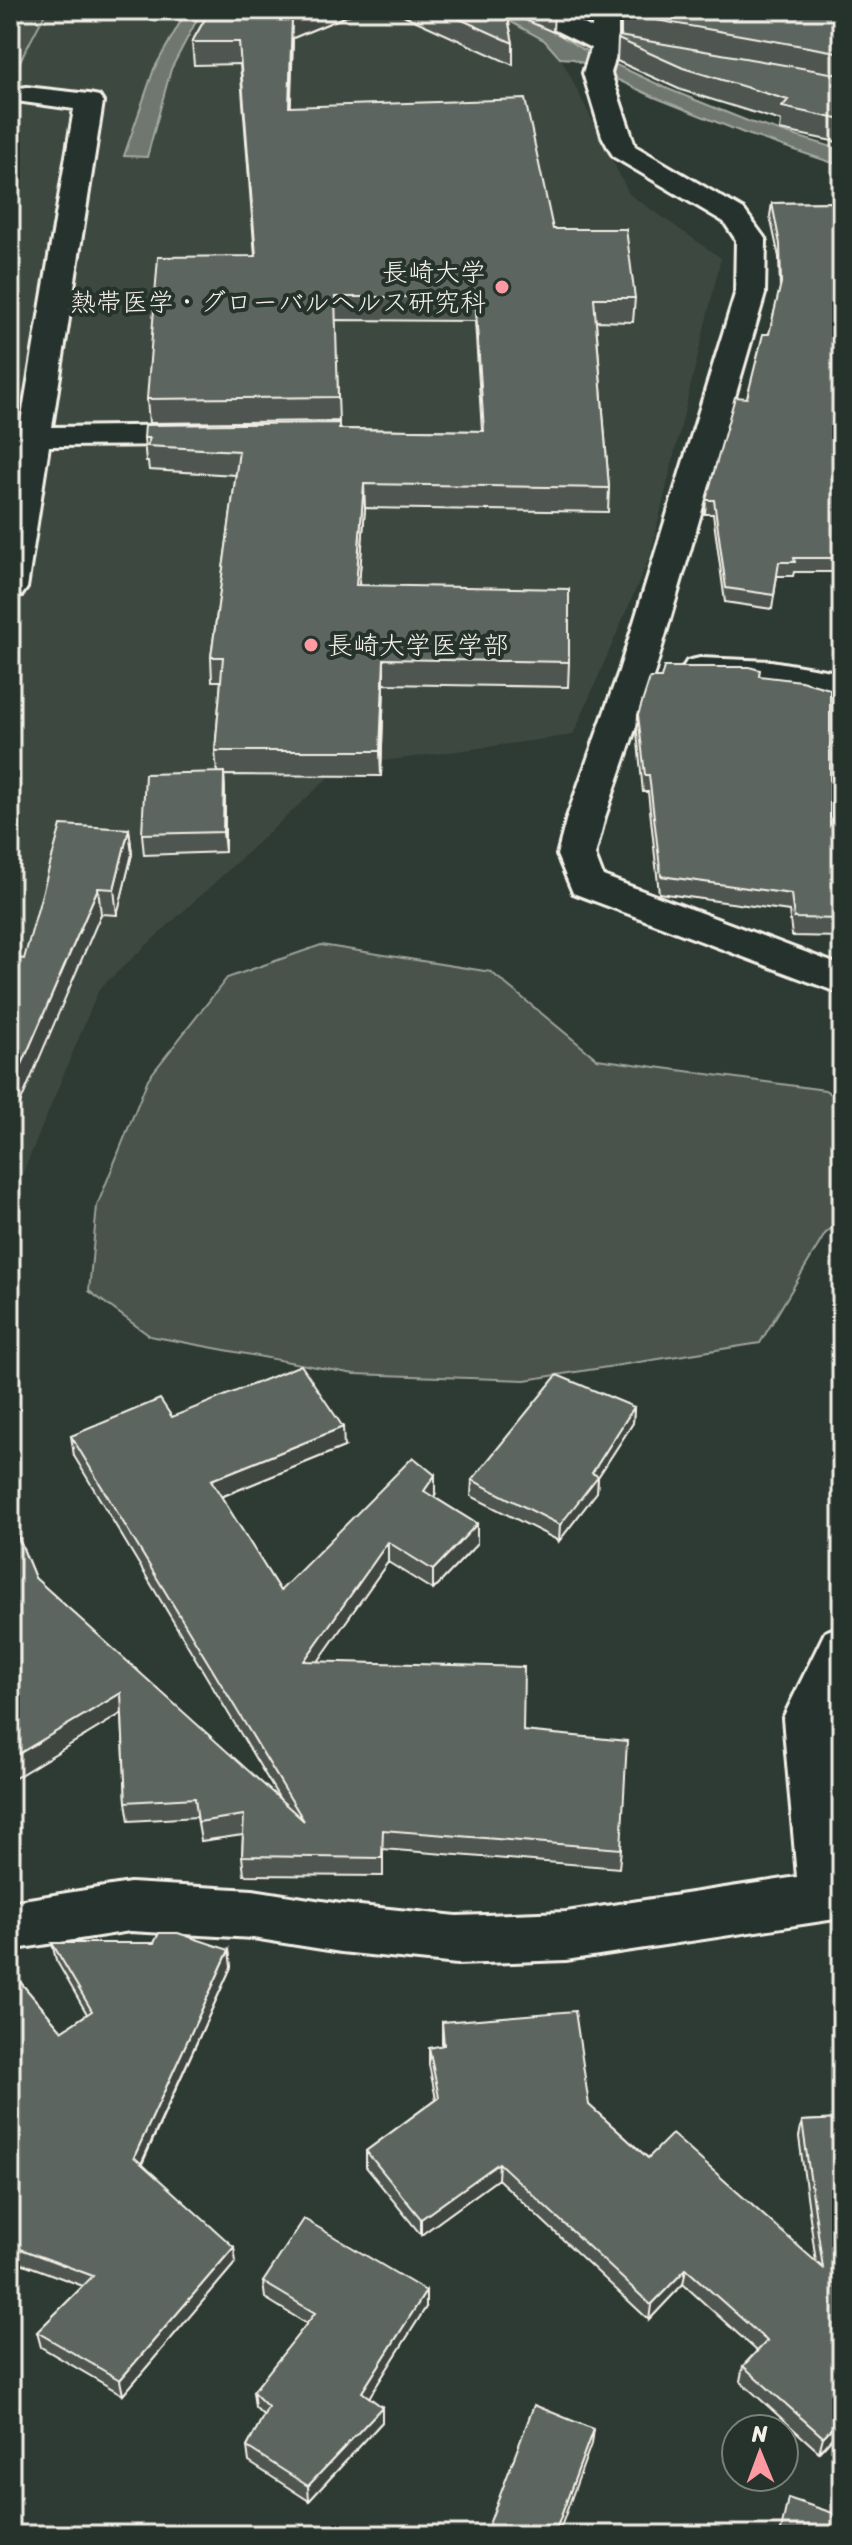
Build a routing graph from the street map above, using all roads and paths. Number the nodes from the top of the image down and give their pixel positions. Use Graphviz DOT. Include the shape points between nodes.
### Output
graph roads {
  1 [pos="536,10"];
  2 [pos="605,10"];
  3 [pos="651,53"];
  4 [pos="601,58"];
  5 [pos="26,95"];
  6 [pos="10,391"];
  7 [pos="42,392"];
  8 [pos="237,435"];
  9 [pos="34,437"];
  10 [pos="10,588"];
  11 [pos="637,671"];
  12 [pos="842,685"];
  13 [pos="842,981"];
  14 [pos="842,1646"];
  15 [pos="834,1896"];
  16 [pos="10,1926"];
  1 -- 4 [label="street"];
  2 -- 4 [label="street"];
  3 -- 4 [label="street"];
  4 -- 11 [label="street" via="616,136 624,151 734,216 751,240 750,294"];
  5 -- 7 [label="street" via="89,102"];
  6 -- 7 [label="street"];
  7 -- 9 [label="street"];
  8 -- 9 [label="street"];
  9 -- 10 [label="street"];
  11 -- 12 [label="street" via="761,670"];
  11 -- 13 [label="street" via="576,855 587,884"];
  14 -- 15 [label="street" via="808,1718"];
  15 -- 16 [label="street" via="566,1936 457,1940 253,1914 130,1907"];
}
